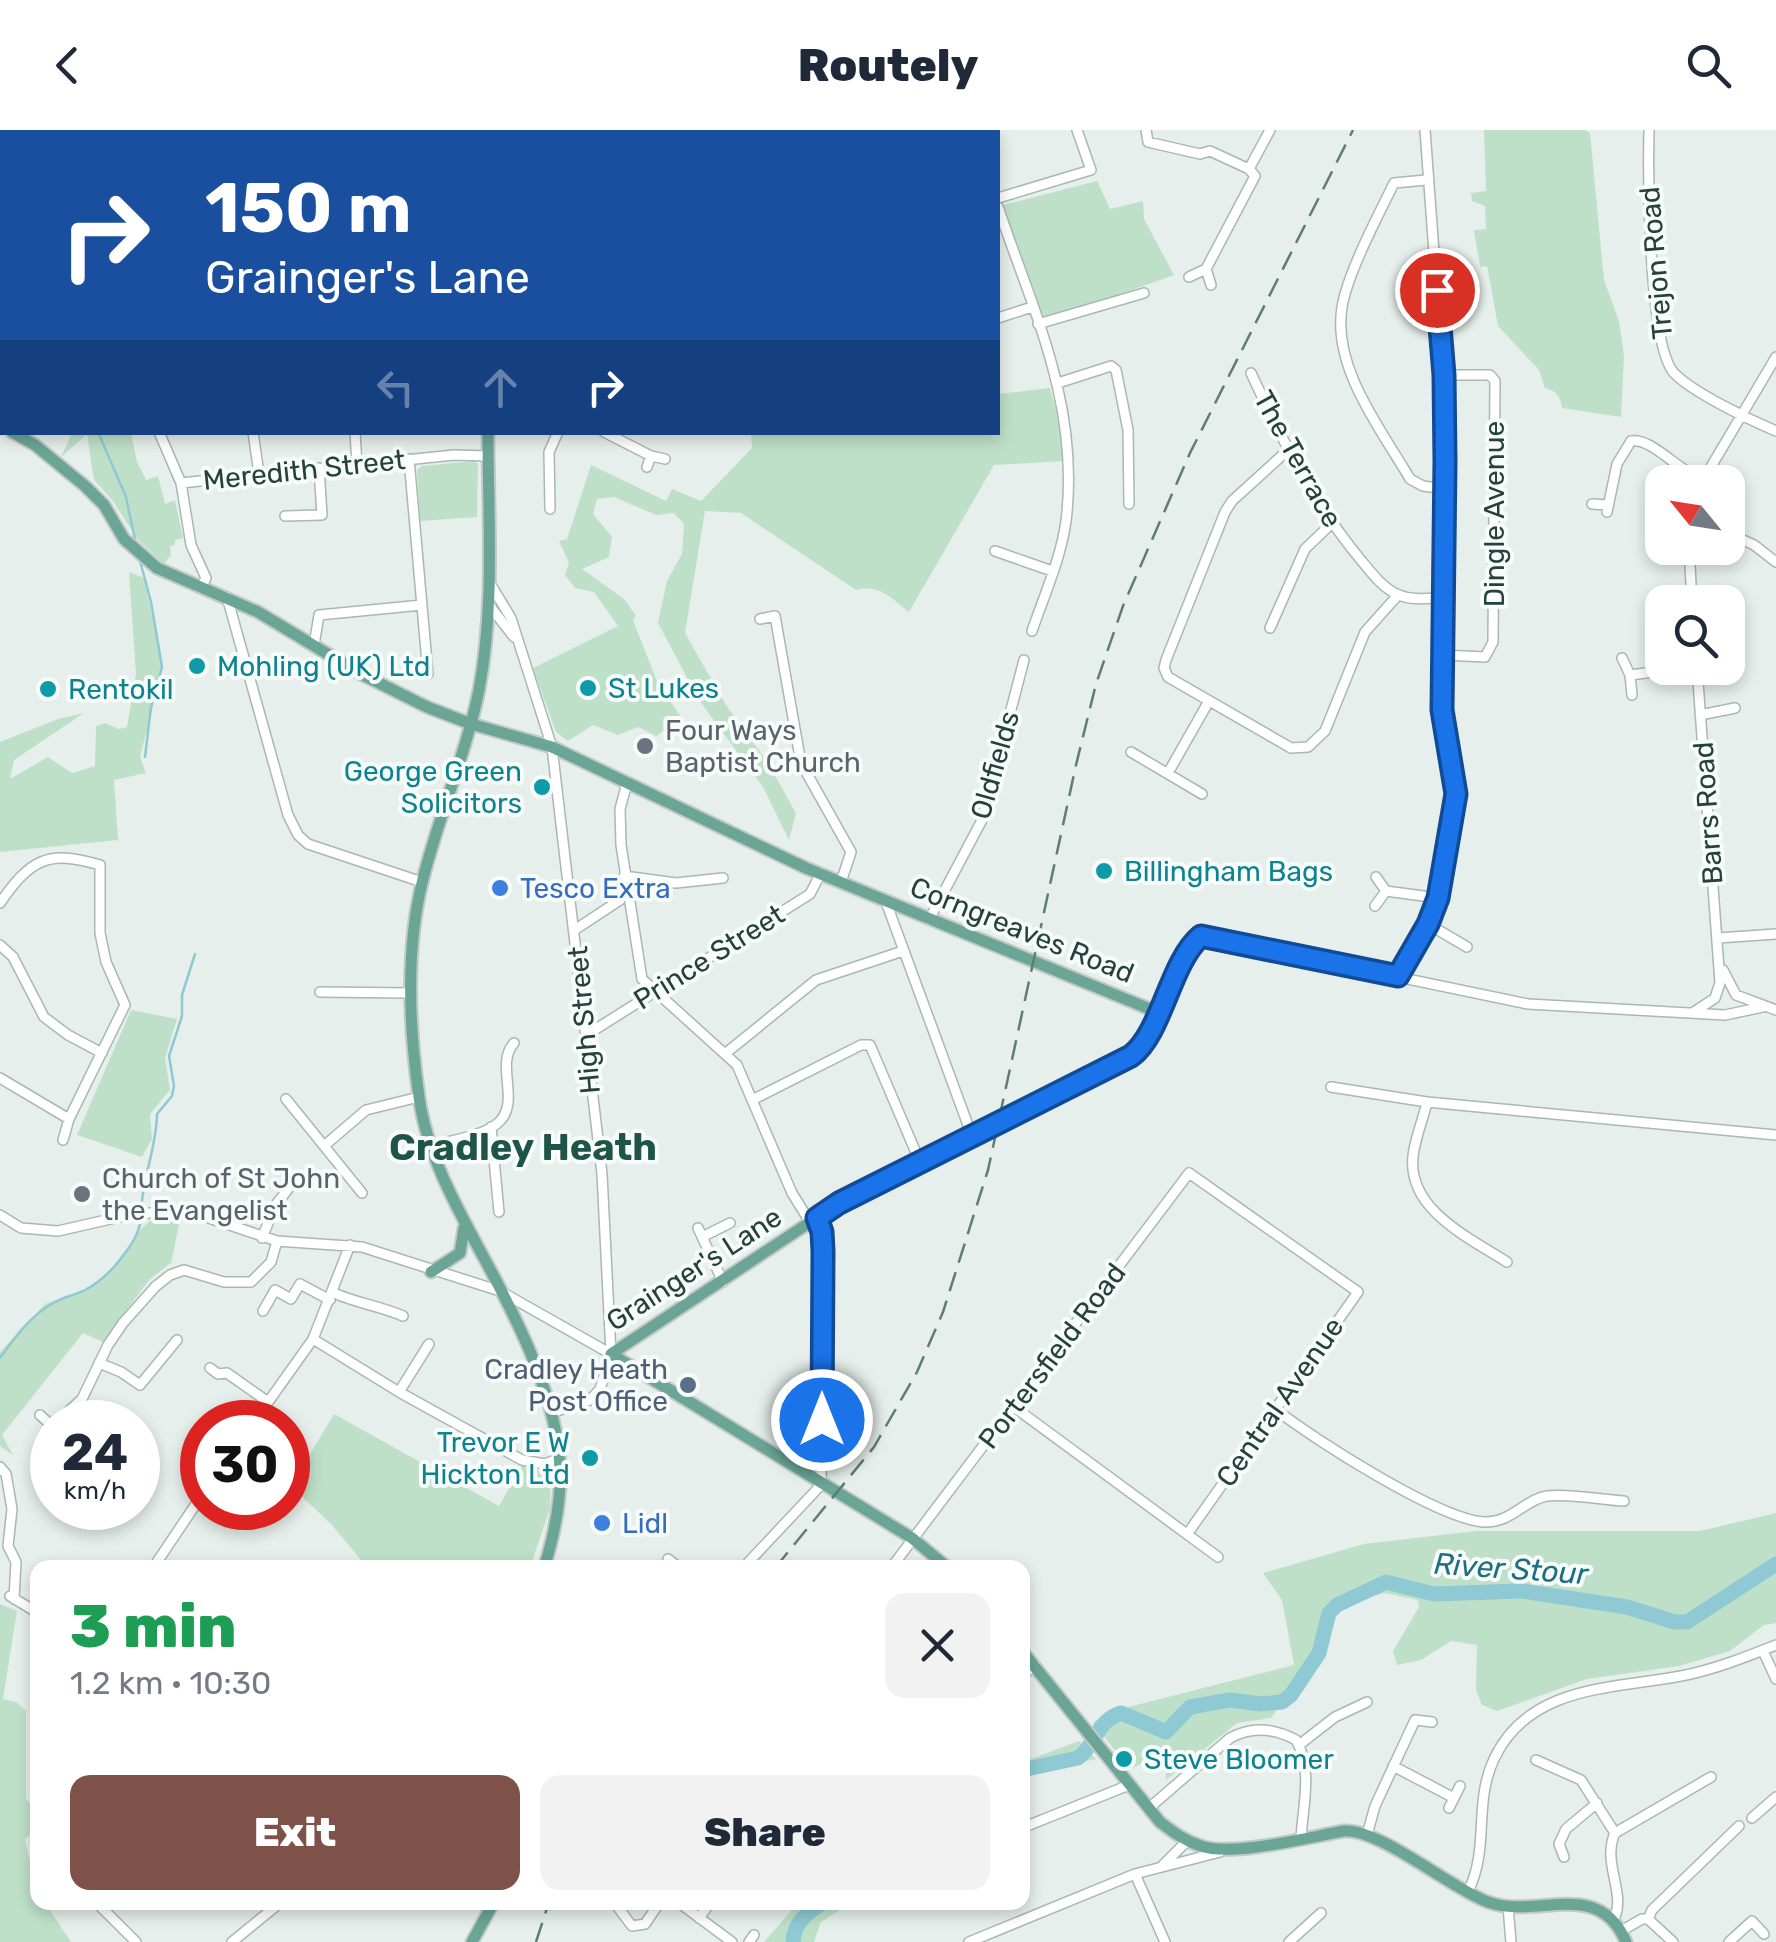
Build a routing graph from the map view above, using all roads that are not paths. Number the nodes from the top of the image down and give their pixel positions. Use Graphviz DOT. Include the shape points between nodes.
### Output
graph roads {
  1 [pos="1078,130"];
  2 [pos="1146,130"];
  3 [pos="1270,130"];
  4 [pos="1424,130"];
  5 [pos="1649,130"];
  6 [pos="1249,169"];
  7 [pos="1426,180"];
  8 [pos="1000,197"];
  9 [pos="1000,213"];
  10 [pos="1206,269"];
  11 [pos="1188,276"];
  12 [pos="1211,285"];
  13 [pos="1144,293"];
  14 [pos="1032,307"];
  15 [pos="1000,317"];
  16 [pos="1038,324"];
  17 [pos="1776,357"];
  18 [pos="1251,374"];
  19 [pos="1444,375"];
  20 [pos="1058,383"];
  21 [pos="1742,414"];
  22 [pos="1623,430"];
  23 [pos="1776,431"];
  24 [pos="17,435"];
  25 [pos="160,435"];
  26 [pos="252,435"];
  27 [pos="355,435"];
  28 [pos="488,435"];
  29 [pos="557,435"];
  30 [pos="608,435"];
  31 [pos="1631,441"];
  32 [pos="1287,451"];
  33 [pos="534,452"];
  34 [pos="549,452"];
  35 [pos="488,456"];
  36 [pos="409,459"];
  37 [pos="665,459"];
  38 [pos="357,465"];
  39 [pos="1675,465"];
  40 [pos="1712,465"];
  41 [pos="319,468"];
  42 [pos="259,474"];
  43 [pos="181,483"];
  44 [pos="1444,488"];
  45 [pos="1129,504"];
  46 [pos="1592,504"];
  47 [pos="550,510"];
  48 [pos="285,516"];
  49 [pos="1332,524"];
  50 [pos="1745,540"];
  51 [pos="996,551"];
  52 [pos="1776,562"];
  53 [pos="1052,571"];
  54 [pos="490,582"];
  55 [pos="201,588"];
  56 [pos="1398,594"];
  57 [pos="227,597"];
  58 [pos="1444,598"];
  59 [pos="488,605"];
  60 [pos="422,606"];
  61 [pos="760,619"];
  62 [pos="1270,628"];
  63 [pos="1032,631"];
  64 [pos="314,645"];
  65 [pos="1442,655"];
  66 [pos="1622,658"];
  67 [pos="1024,660"];
  68 [pos="1645,673"];
  69 [pos="428,674"];
  70 [pos="1630,675"];
  71 [pos="1698,685"];
  72 [pos="1632,695"];
  73 [pos="1209,701"];
  74 [pos="1735,708"];
  75 [pos="1700,715"];
  76 [pos="471,724"];
  77 [pos="552,747"];
  78 [pos="1132,752"];
  79 [pos="1168,773"];
  80 [pos="627,783"];
  81 [pos="1202,794"];
  82 [pos="822,874"];
  83 [pos="624,876"];
  84 [pos="1376,877"];
  85 [pos="724,878"];
  86 [pos="422,882"];
  87 [pos="841,882"];
  88 [pos="1386,891"];
  89 [pos="1438,898"];
  90 [pos="620,900"];
  91 [pos="0,902"];
  92 [pos="886,902"];
  93 [pos="1375,906"];
  94 [pos="929,920"];
  95 [pos="1428,924"];
  96 [pos="576,929"];
  97 [pos="1776,934"];
  98 [pos="1718,938"];
  99 [pos="0,946"];
  100 [pos="1467,946"];
  101 [pos="904,951"];
  102 [pos="1720,960"];
  103 [pos="1398,976"];
  104 [pos="656,989"];
  105 [pos="320,992"];
  106 [pos="411,994"];
  107 [pos="1734,994"];
  108 [pos="1716,996"];
  109 [pos="1763,1007"];
  110 [pos="1776,1010"];
  111 [pos="1157,1012"];
  112 [pos="1693,1012"];
  113 [pos="1727,1013"];
  114 [pos="588,1034"];
  115 [pos="514,1043"];
  116 [pos="726,1053"];
  117 [pos="102,1054"];
  118 [pos="0,1078"];
  119 [pos="1331,1087"];
  120 [pos="419,1097"];
  121 [pos="286,1099"];
  122 [pos="752,1100"];
  123 [pos="1427,1102"];
  124 [pos="69,1119"];
  125 [pos="491,1127"];
  126 [pos="972,1136"];
  127 [pos="1776,1136"];
  128 [pos="64,1140"];
  129 [pos="324,1146"];
  130 [pos="431,1146"];
  131 [pos="920,1162"];
  132 [pos="1189,1173"];
  133 [pos="298,1176"];
  134 [pos="362,1193"];
  135 [pos="499,1212"];
  136 [pos="813,1220"];
  137 [pos="3,1222"];
  138 [pos="730,1223"];
  139 [pos="464,1224"];
  140 [pos="262,1238"];
  141 [pos="277,1241"];
  142 [pos="350,1244"];
  143 [pos="1507,1262"];
  144 [pos="430,1272"];
  145 [pos="723,1282"];
  146 [pos="500,1292"];
  147 [pos="332,1296"];
  148 [pos="263,1311"];
  149 [pos="403,1316"];
  150 [pos="313,1339"];
  151 [pos="177,1340"];
  152 [pos="158,1342"];
  153 [pos="430,1344"];
  154 [pos="169,1352"];
  155 [pos="611,1354"];
  156 [pos="99,1364"];
  157 [pos="210,1368"];
  158 [pos="399,1392"];
  159 [pos="80,1400"];
  160 [pos="265,1400"];
  161 [pos="269,1400"];
  162 [pos="1014,1407"];
  163 [pos="1275,1409"];
  164 [pos="551,1413"];
  165 [pos="560,1458"];
  166 [pos="0,1467"];
  167 [pos="821,1485"];
  168 [pos="1624,1501"];
  169 [pos="180,1527"];
  170 [pos="1188,1533"];
  171 [pos="912,1538"];
  172 [pos="1218,1557"];
  173 [pos="157,1560"];
  174 [pos="546,1560"];
  175 [pos="751,1560"];
  176 [pos="897,1560"];
  177 [pos="938,1560"];
  178 [pos="30,1609"];
  179 [pos="1776,1646"];
  180 [pos="1762,1650"];
  181 [pos="1030,1660"];
  182 [pos="1034,1664"];
  183 [pos="1030,1668"];
  184 [pos="1776,1679"];
  185 [pos="1367,1702"];
  186 [pos="1403,1709"];
  187 [pos="1415,1720"];
  188 [pos="1432,1722"];
  189 [pos="1299,1745"];
  190 [pos="1536,1760"];
  191 [pos="1393,1766"];
  192 [pos="1711,1776"];
  193 [pos="1128,1785"];
  194 [pos="1460,1786"];
  195 [pos="1776,1797"];
  196 [pos="1597,1803"];
  197 [pos="1148,1808"];
  198 [pos="1752,1818"];
  199 [pos="1030,1825"];
  200 [pos="1615,1833"];
  201 [pos="1368,1835"];
  202 [pos="1301,1838"];
  203 [pos="1187,1841"];
  204 [pos="1740,1842"];
  205 [pos="1548,1844"];
  206 [pos="1560,1844"];
  207 [pos="1232,1849"];
  208 [pos="1564,1857"];
  209 [pos="1161,1867"];
  210 [pos="1135,1874"];
  211 [pos="1468,1892"];
  212 [pos="1508,1907"];
  213 [pos="104,1910"];
  214 [pos="271,1910"];
  215 [pos="490,1910"];
  216 [pos="620,1910"];
  217 [pos="655,1910"];
  218 [pos="688,1910"];
  219 [pos="705,1910"];
  220 [pos="1321,1913"];
  221 [pos="699,1918"];
  222 [pos="1648,1919"];
  223 [pos="1620,1932"];
  224 [pos="1764,1934"];
  225 [pos="136,1942"];
  226 [pos="232,1942"];
  227 [pos="472,1942"];
  228 [pos="732,1942"];
  229 [pos="969,1942"];
  230 [pos="1165,1942"];
  231 [pos="1289,1942"];
  232 [pos="1511,1942"];
  233 [pos="1674,1942"];
  234 [pos="1729,1942"];
  1 -- 8 [label="street" via="1091,170"];
  2 -- 6 [label="street" via="1148,142 1210,152"];
  3 -- 6 [label="street"];
  4 -- 7 [label="street"];
  5 -- 21 [label="street, Trejon Road" via="1649,243 1665,358 1676,375"];
  6 -- 10 [label="street" via="1254,183"];
  7 -- 19 [label="street"];
  7 -- 44 [label="street" via="1394,184 1346,293 1342,329 1352,377 1410,479"];
  9 -- 14 [label="street"];
  10 -- 11 [label="street"];
  10 -- 12 [label="street"];
  13 -- 16 [label="street"];
  14 -- 15 [label="street"];
  14 -- 16 [label="street"];
  16 -- 20 [label="street"];
  17 -- 21 [label="street"];
  18 -- 32 [label="street, The Terrace"];
  19 -- 44 [label="street"];
  19 -- 65 [label="street, Dingle Avenue" via="1495,380 1493,642 1484,657"];
  20 -- 45 [label="street" via="1116,370 1128,430"];
  20 -- 53 [label="street" via="1069,461 1066,522"];
  21 -- 23 [label="street, Trejon Road"];
  21 -- 40 [label="street"];
  22 -- 31 [label="street"];
  24 -- 55 [label="main road, Corngreaves Road" via="86,486 147,560"];
  25 -- 43 [label="street"];
  26 -- 42 [label="street"];
  27 -- 38 [label="street"];
  28 -- 35 [label="main road"];
  29 -- 34 [label="street"];
  30 -- 37 [label="street" via="649,462"];
  31 -- 39 [label="street" via="1649,443"];
  31 -- 46 [label="street" via="1617,464 1608,508"];
  32 -- 49 [label="street, The Terrace"];
  32 -- 73 [label="street" via="1225,512 1165,666 1168,677"];
  33 -- 34 [label="street"];
  34 -- 47 [label="street"];
  35 -- 36 [label="street, Meredith Street"];
  35 -- 54 [label="main road"];
  36 -- 38 [label="street, Meredith Street"];
  36 -- 60 [label="street"];
  38 -- 41 [label="street, Meredith Street"];
  41 -- 42 [label="street, Meredith Street"];
  41 -- 48 [label="street" via="322,515"];
  42 -- 43 [label="street, Meredith Street"];
  43 -- 55 [label="street" via="191,545 206,578"];
  44 -- 58 [label="street"];
  49 -- 56 [label="street, The Terrace" via="1373,575"];
  49 -- 62 [label="street" via="1305,549"];
  50 -- 52 [label="street"];
  51 -- 53 [label="street"];
  53 -- 63 [label="street"];
  54 -- 59 [label="main road"];
  54 -- 77 [label="street" via="510,618"];
  55 -- 57 [label="main road, Corngreaves Road"];
  56 -- 58 [label="street"];
  56 -- 73 [label="street" via="1364,632 1325,731 1308,747 1291,748"];
  57 -- 64 [label="main road, Corngreaves Road"];
  57 -- 86 [label="street" via="298,836 325,852"];
  58 -- 65 [label="street"];
  59 -- 76 [label="main road"];
  59 -- 77 [label="street" via="515,638"];
  60 -- 64 [label="street" via="319,614"];
  60 -- 69 [label="street"];
  61 -- 87 [label="street" via="775,616 802,763 851,852"];
  64 -- 76 [label="main road, Corngreaves Road"];
  65 -- 89 [label="street" via="1442,721 1456,794"];
  66 -- 70 [label="street"];
  67 -- 94 [label="street, Oldfields" via="982,820"];
  68 -- 70 [label="street"];
  70 -- 72 [label="street"];
  71 -- 75 [label="street, Barrs Road"];
  73 -- 79 [label="street"];
  74 -- 75 [label="street"];
  75 -- 98 [label="street, Barrs Road"];
  76 -- 77 [label="main road, Corngreaves Road"];
  76 -- 86 [label="main road"];
  77 -- 80 [label="main road, Corngreaves Road"];
  77 -- 96 [label="street, High Street"];
  78 -- 79 [label="street"];
  79 -- 81 [label="street"];
  80 -- 82 [label="main road, Corngreaves Road"];
  80 -- 83 [label="street" via="620,809"];
  82 -- 87 [label="main road, Corngreaves Road"];
  82 -- 104 [label="street, Prince Street" via="810,894"];
  83 -- 85 [label="street" via="676,883"];
  83 -- 104 [label="street" via="642,979"];
  84 -- 88 [label="street"];
  86 -- 106 [label="main road"];
  87 -- 92 [label="main road, Corngreaves Road"];
  88 -- 89 [label="street"];
  88 -- 93 [label="street"];
  89 -- 95 [label="street"];
  90 -- 96 [label="street"];
  91 -- 117 [label="street" via="38,862 66,858 100,866 100,933 124,1004"];
  92 -- 94 [label="main road, Corngreaves Road"];
  92 -- 101 [label="street"];
  94 -- 111 [label="main road, Corngreaves Road"];
  95 -- 100 [label="street"];
  95 -- 103 [label="street"];
  96 -- 114 [label="street, High Street"];
  97 -- 98 [label="street"];
  98 -- 102 [label="street, Barrs Road"];
  99 -- 117 [label="street" via="13,957 44,1018"];
  101 -- 116 [label="street" via="816,980"];
  101 -- 126 [label="street"];
  102 -- 107 [label="street, Barrs Road"];
  102 -- 108 [label="street, Barrs Road"];
  103 -- 111 [label="street, Corngreaves Road" via="1201,936"];
  103 -- 112 [label="street, Corngreaves Road" via="1528,1004"];
  104 -- 114 [label="street, Prince Street"];
  104 -- 116 [label="street"];
  105 -- 106 [label="street"];
  106 -- 120 [label="main road"];
  107 -- 108 [label="street"];
  107 -- 109 [label="street, Corngreaves Road"];
  107 -- 113 [label="street" via="1738,1003"];
  108 -- 112 [label="street"];
  108 -- 113 [label="street" via="1716,1009"];
  109 -- 110 [label="street, Corngreaves Road"];
  109 -- 113 [label="street, Corngreaves Road"];
  111 -- 126 [label="main road, Grainger's Lane" via="1131,1056"];
  112 -- 113 [label="street, Corngreaves Road"];
  114 -- 155 [label="street, High Street"];
  115 -- 125 [label="street" via="507,1052 508,1108"];
  116 -- 122 [label="street"];
  117 -- 124 [label="street"];
  118 -- 124 [label="street"];
  119 -- 123 [label="street"];
  120 -- 129 [label="street" via="366,1110"];
  120 -- 130 [label="main road"];
  121 -- 129 [label="street"];
  122 -- 131 [label="street" via="870,1045"];
  122 -- 136 [label="street" via="792,1193"];
  123 -- 127 [label="street"];
  123 -- 143 [label="street" via="1413,1159 1429,1208"];
  124 -- 128 [label="street"];
  125 -- 130 [label="street"];
  125 -- 135 [label="street"];
  126 -- 131 [label="main road, Grainger's Lane"];
  129 -- 134 [label="street"];
  130 -- 139 [label="main road"];
  131 -- 136 [label="main road, Grainger's Lane"];
  132 -- 162 [label="street, Portersfield Road"];
  132 -- 163 [label="street, Central Avenue" via="1358,1292"];
  133 -- 140 [label="street" via="274,1206"];
  136 -- 145 [label="main road, Grainger's Lane"];
  136 -- 167 [label="street" via="823,1251"];
  137 -- 140 [label="street" via="58,1230 172,1211"];
  138 -- 145 [label="street" via="700,1232"];
  139 -- 144 [label="main road" via="460,1253"];
  139 -- 146 [label="main road"];
  140 -- 141 [label="street"];
  141 -- 142 [label="street"];
  141 -- 156 [label="street" via="272,1262 251,1282 184,1270 170,1275 122,1323"];
  142 -- 144 [label="street"];
  142 -- 147 [label="street"];
  144 -- 146 [label="street"];
  145 -- 155 [label="main road, Grainger's Lane"];
  146 -- 155 [label="street"];
  146 -- 164 [label="main road"];
  147 -- 148 [label="street" via="302,1280 292,1299 275,1290"];
  147 -- 149 [label="street"];
  147 -- 150 [label="street"];
  150 -- 158 [label="street"];
  150 -- 161 [label="street"];
  151 -- 154 [label="street"];
  152 -- 154 [label="street"];
  153 -- 158 [label="street"];
  154 -- 156 [label="street" via="136,1389 121,1372"];
  155 -- 164 [label="street" via="590,1400"];
  155 -- 167 [label="main road"];
  156 -- 159 [label="street"];
  157 -- 160 [label="street"];
  158 -- 165 [label="street" via="522,1460 545,1464"];
  162 -- 170 [label="street"];
  162 -- 171 [label="street, Portersfield Road"];
  163 -- 168 [label="street" via="1373,1473 1456,1515 1485,1522 1506,1518 1547,1496"];
  163 -- 170 [label="street, Central Avenue"];
  164 -- 165 [label="main road"];
  165 -- 174 [label="main road"];
  166 -- 178 [label="street" via="12,1509 12,1598"];
  167 -- 171 [label="main road"];
  167 -- 175 [label="street"];
  169 -- 173 [label="street"];
  170 -- 172 [label="street"];
  171 -- 176 [label="street, Portersfield Road"];
  171 -- 177 [label="main road"];
  179 -- 180 [label="street"];
  180 -- 184 [label="street"];
  180 -- 211 [label="street" via="1688,1675 1566,1696 1526,1717 1505,1739 1484,1783 1482,1858"];
  181 -- 182 [label="main road"];
  182 -- 183 [label="street"];
  182 -- 193 [label="main road"];
  185 -- 189 [label="street"];
  186 -- 187 [label="street"];
  187 -- 188 [label="street"];
  187 -- 191 [label="street"];
  189 -- 197 [label="street" via="1285,1734 1241,1732"];
  189 -- 202 [label="street" via="1306,1769"];
  190 -- 196 [label="street" via="1574,1775"];
  191 -- 194 [label="street" via="1452,1803"];
  191 -- 201 [label="street"];
  192 -- 200 [label="street"];
  193 -- 197 [label="main road"];
  193 -- 199 [label="street"];
  195 -- 198 [label="street"];
  196 -- 200 [label="street"];
  196 -- 206 [label="street"];
  197 -- 203 [label="main road"];
  200 -- 223 [label="street" via="1609,1852"];
  201 -- 202 [label="main road" via="1352,1830"];
  201 -- 211 [label="main road"];
  202 -- 207 [label="main road"];
  203 -- 207 [label="main road"];
  203 -- 209 [label="street"];
  204 -- 222 [label="street" via="1736,1829"];
  205 -- 206 [label="street"];
  206 -- 208 [label="street"];
  207 -- 209 [label="street"];
  209 -- 210 [label="street"];
  210 -- 229 [label="street"];
  210 -- 230 [label="street"];
  211 -- 212 [label="main road"];
  212 -- 223 [label="main road" via="1573,1903 1596,1909"];
  212 -- 232 [label="street"];
  213 -- 225 [label="street"];
  214 -- 226 [label="street"];
  215 -- 227 [label="main road"];
  216 -- 217 [label="street" via="632,1926 645,1924"];
  218 -- 221 [label="street"];
  219 -- 221 [label="street"];
  220 -- 231 [label="street" via="1308,1918"];
  221 -- 228 [label="street"];
  222 -- 223 [label="street"];
  222 -- 233 [label="street"];
  224 -- 234 [label="street" via="1752,1921"];
}
